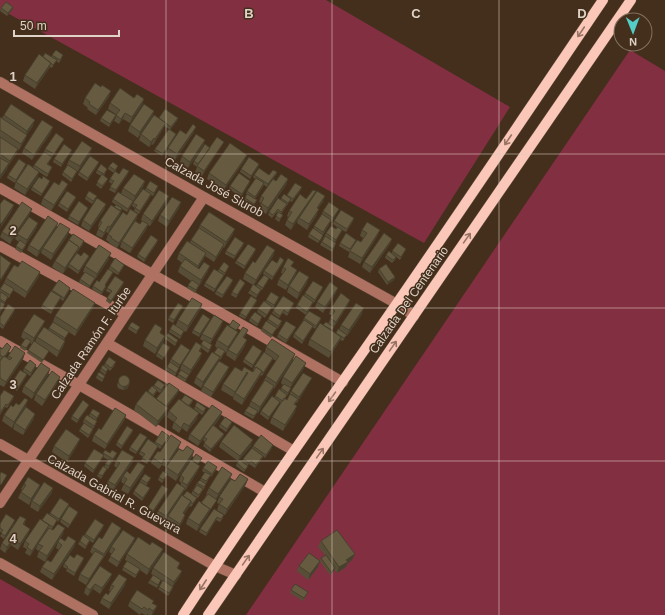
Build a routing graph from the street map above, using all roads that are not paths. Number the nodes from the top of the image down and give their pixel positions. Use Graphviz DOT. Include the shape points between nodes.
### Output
graph roads {
  1 [pos="603,0"];
  2 [pos="631,0"];
  3 [pos="2,86"];
  4 [pos="0,188"];
  5 [pos="204,197"];
  6 [pos="0,246"];
  7 [pos="152,275"];
  8 [pos="397,304"];
  9 [pos="126,314"];
  10 [pos="414,316"];
  11 [pos="0,341"];
  12 [pos="107,343"];
  13 [pos="343,382"];
  14 [pos="79,385"];
  15 [pos="0,444"];
  16 [pos="294,451"];
  17 [pos="28,460"];
  18 [pos="265,492"];
  19 [pos="0,503"];
  20 [pos="0,563"];
  21 [pos="215,566"];
  22 [pos="236,575"];
  23 [pos="93,615"];
  24 [pos="183,615"];
  25 [pos="208,615"];
  1 -- 8 [label="main road, Calzada Del Centenario, one-way"];
  10 -- 2 [label="main road, Calzada Del Centenario, one-way"];
  3 -- 5 [label="street, Calzada José Siurob"];
  4 -- 7 [label="street"];
  5 -- 7 [label="street, Calzada Ramón F. Iturbe"];
  5 -- 8 [label="street, Calzada José Siurob"];
  6 -- 9 [label="street"];
  7 -- 9 [label="street, Calzada Ramón F. Iturbe"];
  7 -- 13 [label="street"];
  8 -- 10 [label="street, Calzada José Siurob"];
  8 -- 13 [label="main road, Calzada Del Centenario"];
  9 -- 12 [label="street, Calzada Ramón F. Iturbe"];
  22 -- 10 [label="main road, Calzada Del Centenario, one-way"];
  11 -- 14 [label="street"];
  12 -- 14 [label="street, Calzada Ramón F. Iturbe"];
  12 -- 16 [label="street"];
  13 -- 16 [label="main road, Calzada Del Centenario, one-way"];
  14 -- 17 [label="street, Calzada Ramón F. Iturbe"];
  14 -- 18 [label="street"];
  15 -- 17 [label="street, Calzada Gabriel R. Guevara"];
  16 -- 18 [label="main road, Calzada Del Centenario"];
  17 -- 19 [label="street, Calzada Ramón F. Iturbe"];
  17 -- 21 [label="street, Calzada Gabriel R. Guevara"];
  18 -- 21 [label="main road, Calzada Del Centenario"];
  20 -- 23 [label="street"];
  21 -- 22 [label="street, Calzada Gabriel R. Guevara"];
  21 -- 24 [label="main road, Calzada Del Centenario, one-way"];
  22 -- 25 [label="main road, Calzada Del Centenario"];
}
